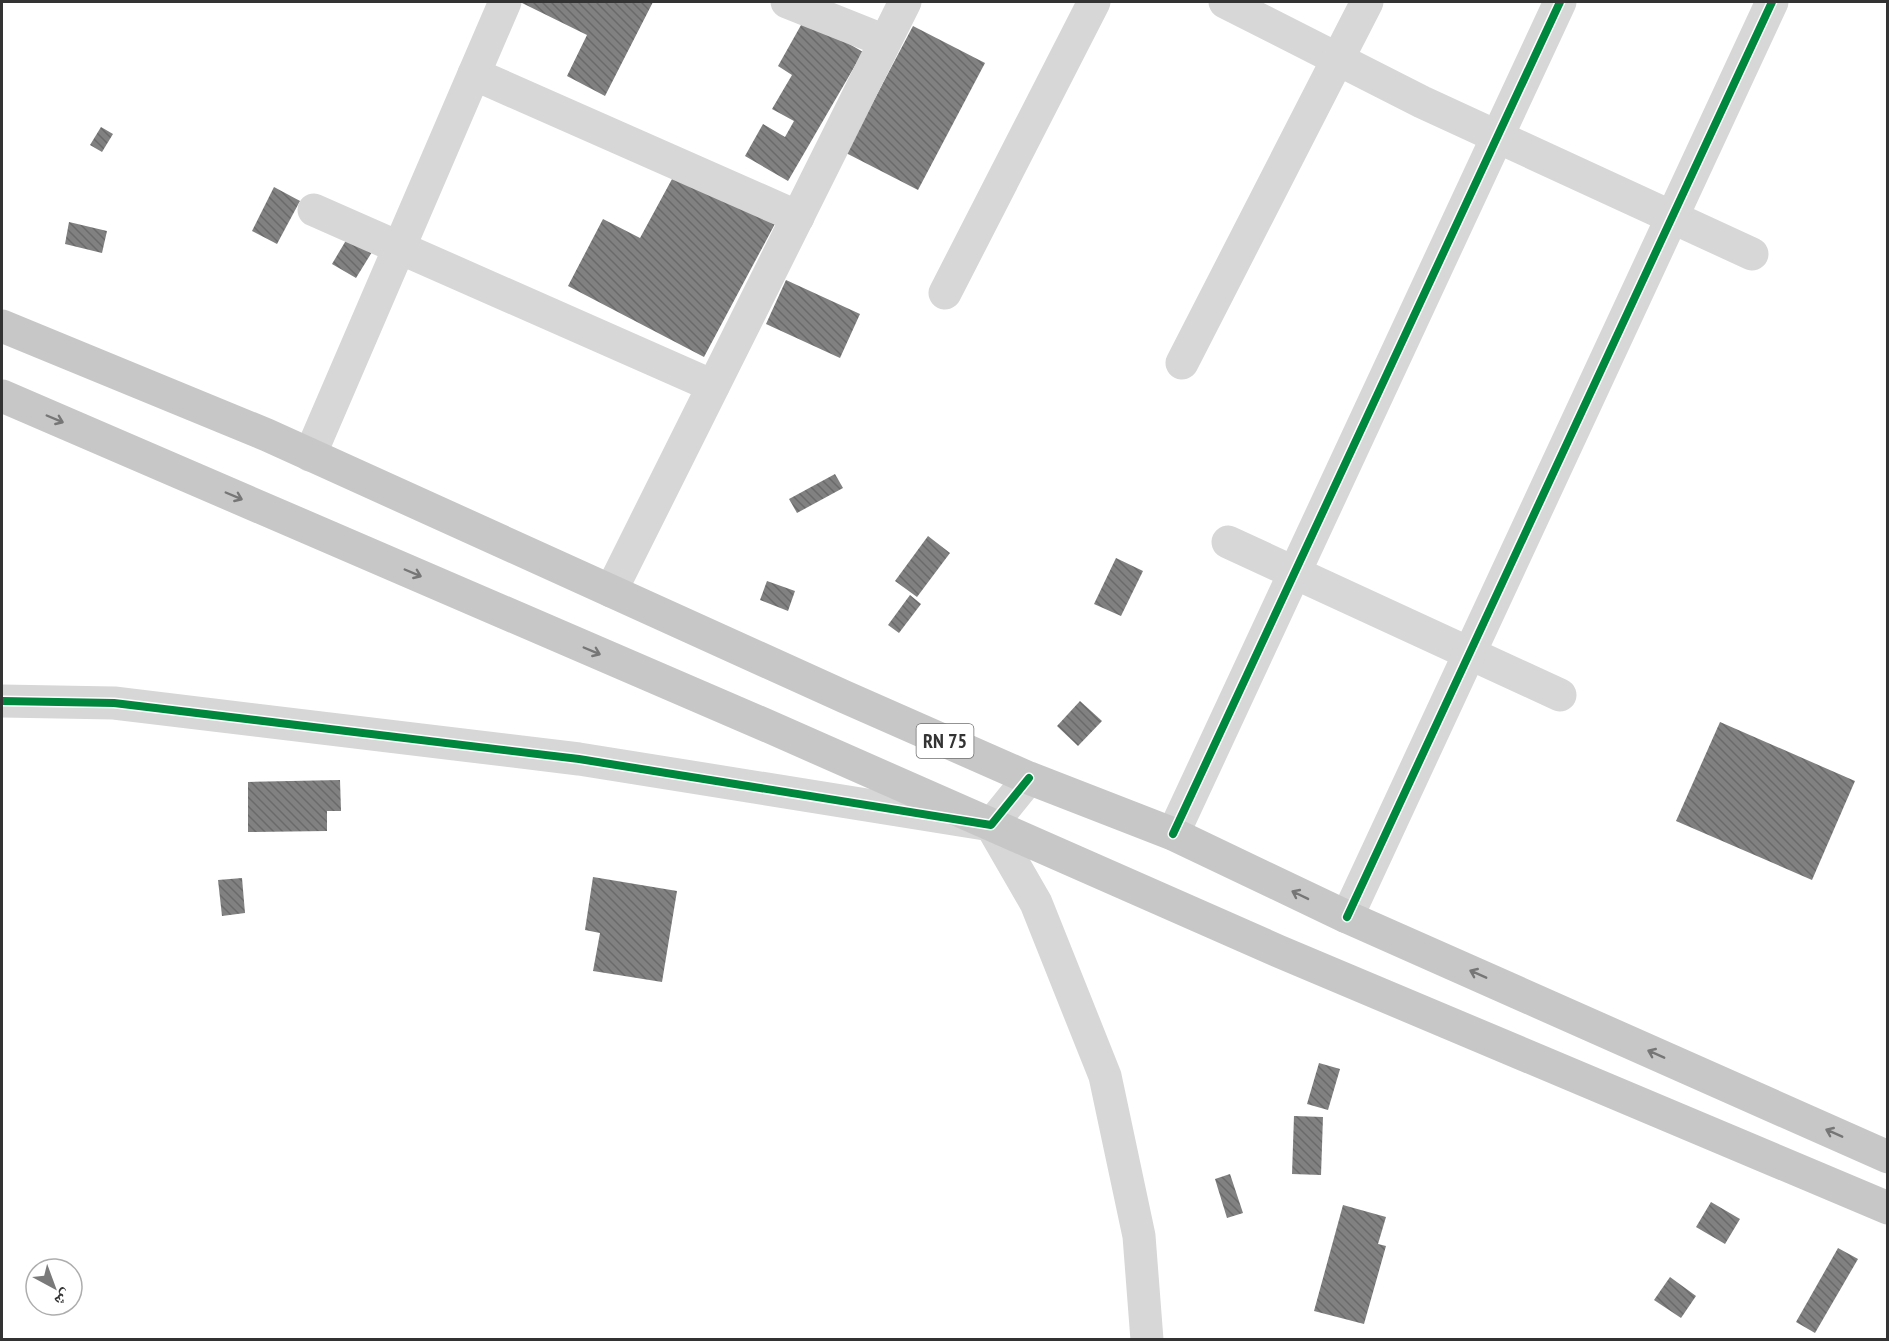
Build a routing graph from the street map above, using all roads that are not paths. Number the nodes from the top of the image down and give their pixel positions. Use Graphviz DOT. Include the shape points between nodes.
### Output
graph roads {
  1 [pos="505,2"];
  2 [pos="787,2"];
  3 [pos="905,2"];
  4 [pos="1094,2"];
  5 [pos="1225,2"];
  6 [pos="1367,2"];
  7 [pos="1560,2"];
  8 [pos="1772,2"];
  9 [pos="885,41"];
  10 [pos="1338,59"];
  11 [pos="474,74"];
  12 [pos="1497,136"];
  13 [pos="314,210"];
  14 [pos="798,216"];
  15 [pos="1672,217"];
  16 [pos="399,248"];
  17 [pos="1752,254"];
  18 [pos="945,293"];
  19 [pos="2,326"];
  20 [pos="1182,363"];
  21 [pos="713,386"];
  22 [pos="2,396"];
  23 [pos="310,455"];
  24 [pos="1228,542"];
  25 [pos="1294,572"];
  26 [pos="611,591"];
  27 [pos="1469,653"];
  28 [pos="1560,695"];
  29 [pos="2,701"];
  30 [pos="1029,778"];
  31 [pos="991,825"];
  32 [pos="1173,834"];
  33 [pos="1347,917"];
  34 [pos="1887,1157"];
  35 [pos="1887,1208"];
  36 [pos="1147,1340"];
  1 -- 11 [label="street"];
  2 -- 9 [label="street"];
  3 -- 9 [label="street"];
  4 -- 18 [label="street"];
  5 -- 10 [label="street"];
  6 -- 10 [label="street"];
  7 -- 12 [label="street"];
  8 -- 15 [label="street"];
  9 -- 14 [label="street"];
  10 -- 12 [label="street"];
  10 -- 20 [label="street"];
  11 -- 14 [label="street"];
  11 -- 16 [label="street"];
  12 -- 15 [label="street"];
  12 -- 25 [label="street"];
  13 -- 16 [label="street"];
  14 -- 21 [label="street"];
  15 -- 17 [label="street"];
  15 -- 27 [label="street"];
  16 -- 21 [label="street"];
  16 -- 23 [label="street"];
  19 -- 23 [label="highway, RN 75"];
  21 -- 26 [label="street"];
  22 -- 31 [label="highway, RN 75, one-way"];
  23 -- 26 [label="highway, RN 75"];
  24 -- 25 [label="street"];
  25 -- 27 [label="street"];
  25 -- 32 [label="street"];
  26 -- 30 [label="highway, RN 75"];
  27 -- 28 [label="street"];
  27 -- 33 [label="street"];
  29 -- 31 [label="street" via="114,703 579,759"];
  30 -- 31 [label="street"];
  30 -- 32 [label="highway, RN 75"];
  31 -- 35 [label="highway, RN 75" via="1278,951"];
  31 -- 36 [label="street" via="1036,903 1105,1076 1139,1236"];
  33 -- 32 [label="highway, RN 75, one-way"];
  34 -- 33 [label="highway, RN 75, one-way"];
}
